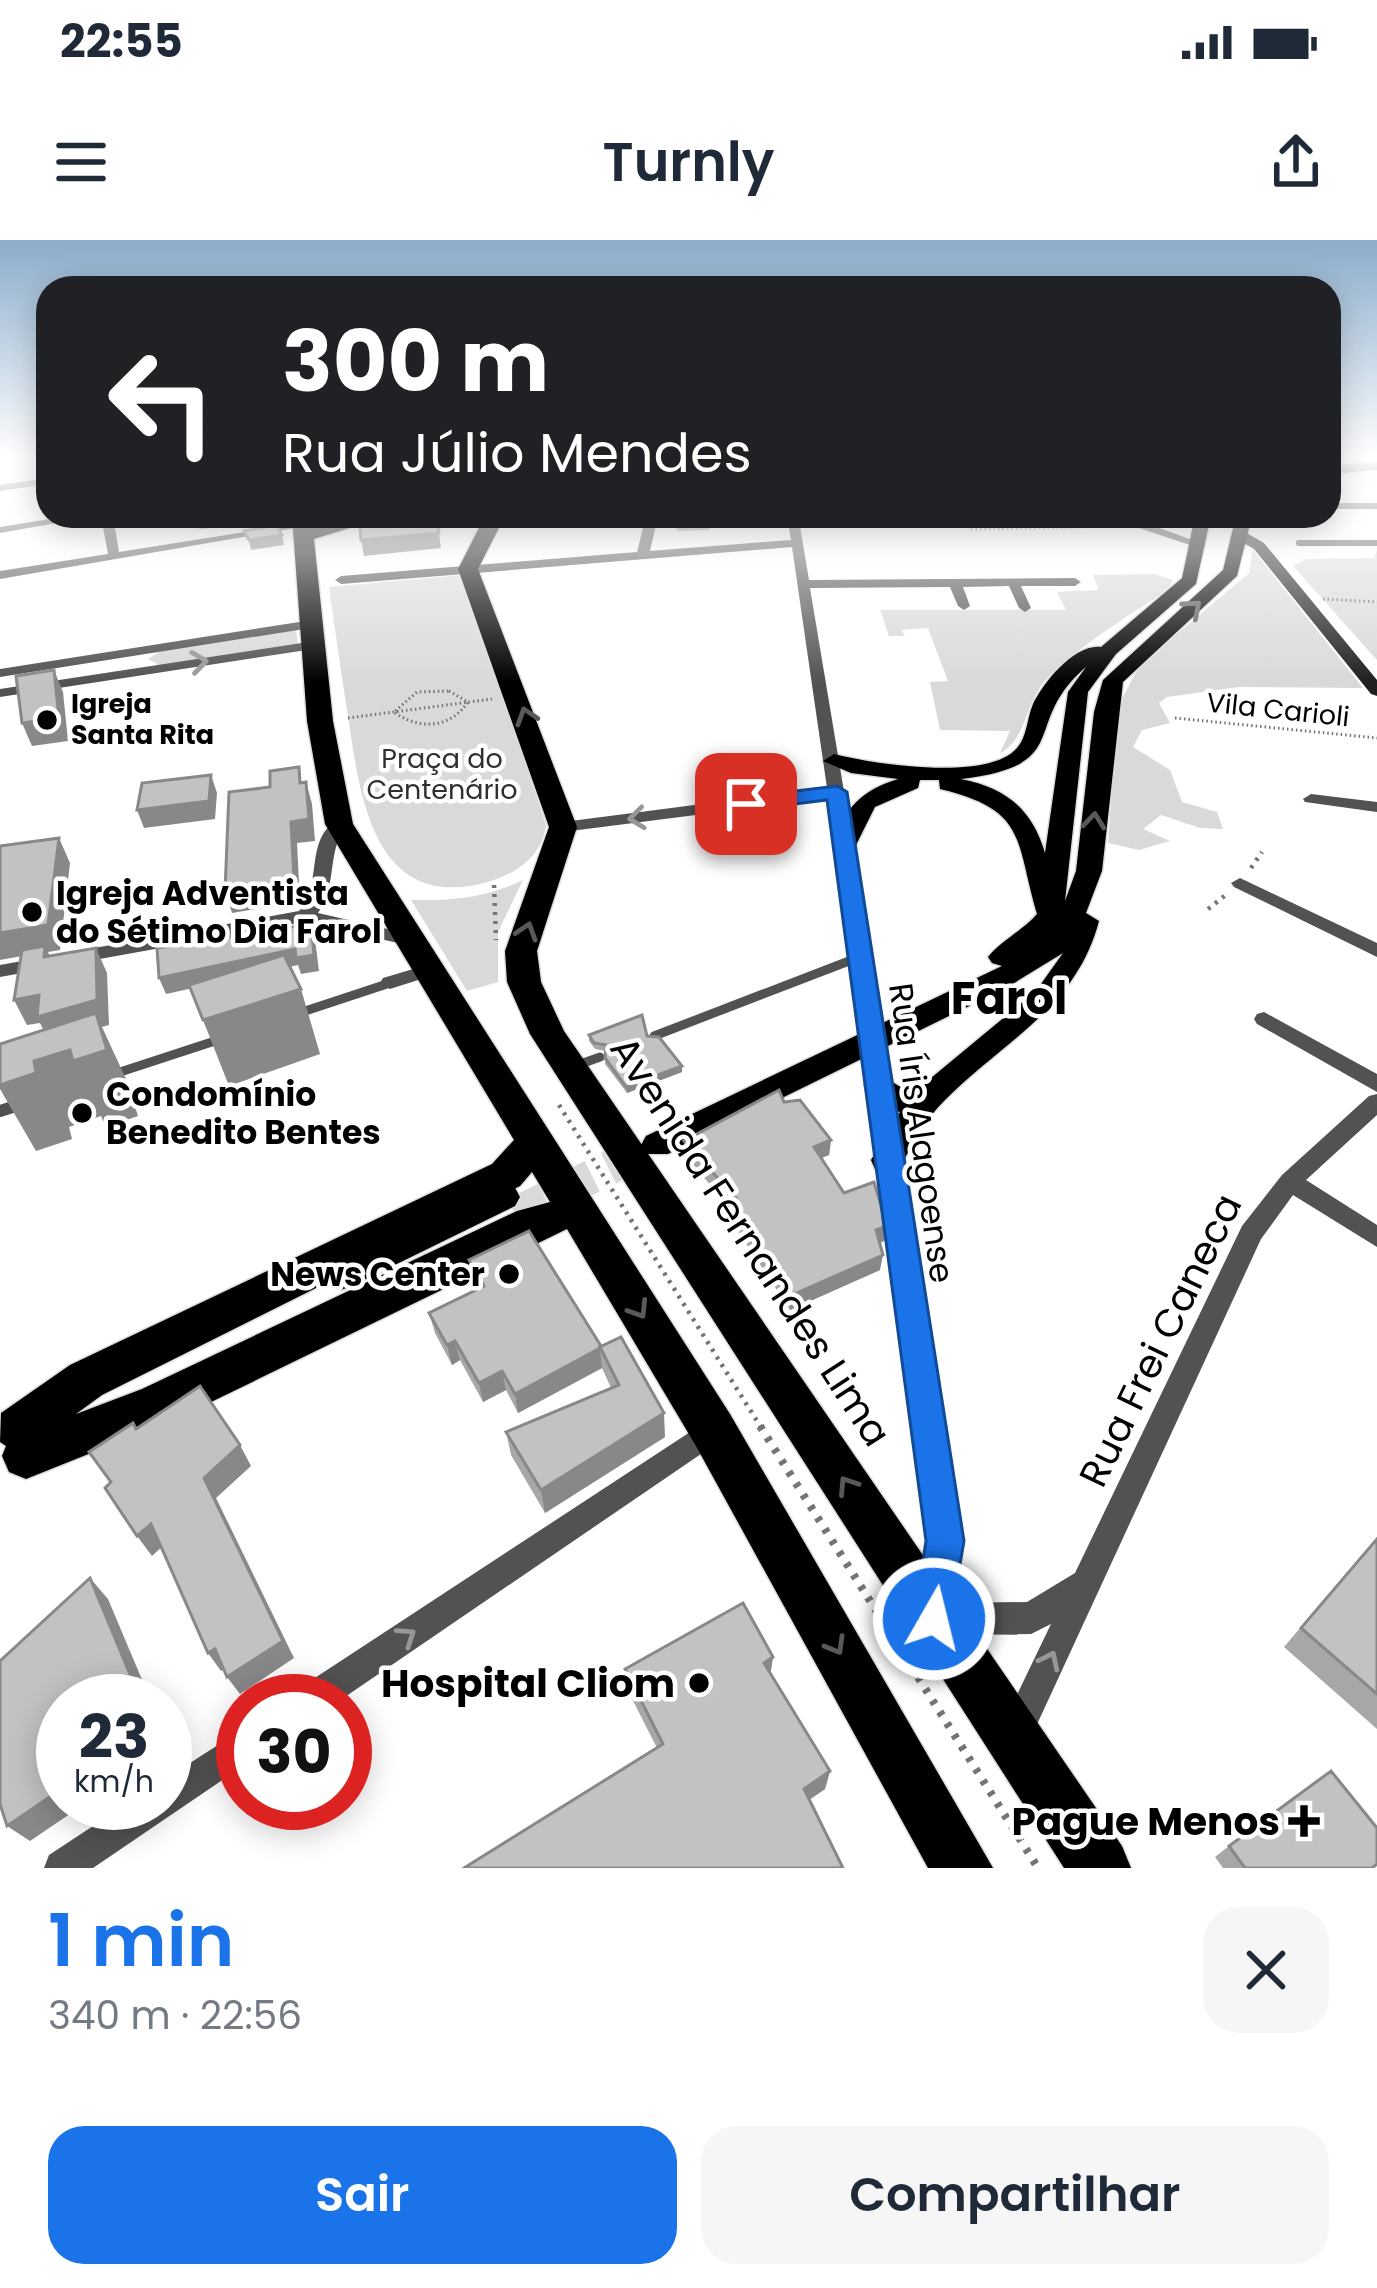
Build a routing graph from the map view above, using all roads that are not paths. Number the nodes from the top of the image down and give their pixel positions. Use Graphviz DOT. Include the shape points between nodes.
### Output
graph roads {
  1 [pos="110,531"];
  2 [pos="261,531"];
  3 [pos="303,531"];
  4 [pos="483,531"];
  5 [pos="648,531"];
  6 [pos="795,531"];
  7 [pos="1169,531"];
  8 [pos="1198,531"];
  9 [pos="1241,531"];
  10 [pos="1247,531"];
  11 [pos="796,542"];
  12 [pos="1299,543"];
  13 [pos="1377,543"];
  14 [pos="1200,544"];
  15 [pos="643,554"];
  16 [pos="114,556"];
  17 [pos="468,569"];
  18 [pos="0,575"];
  19 [pos="341,580"];
  20 [pos="1013,582"];
  21 [pos="1075,582"];
  22 [pos="955,583"];
  23 [pos="805,584"];
  24 [pos="964,606"];
  25 [pos="1025,608"];
  26 [pos="314,635"];
  27 [pos="1127,635"];
  28 [pos="135,651"];
  29 [pos="140,670"];
  30 [pos="0,673"];
  31 [pos="1377,691"];
  32 [pos="0,693"];
  33 [pos="835,777"];
  34 [pos="910,783"];
  35 [pos="1311,799"];
  36 [pos="1377,807"];
  37 [pos="339,824"];
  38 [pos="563,827"];
  39 [pos="845,844"];
  40 [pos="1089,871"];
  41 [pos="1240,884"];
  42 [pos="1050,915"];
  43 [pos="305,916"];
  44 [pos="407,939"];
  45 [pos="1377,951"];
  46 [pos="863,966"];
  47 [pos="0,970"];
  48 [pos="430,970"];
  49 [pos="390,983"];
  50 [pos="281,1019"];
  51 [pos="1264,1019"];
  52 [pos="238,1033"];
  53 [pos="654,1036"];
  54 [pos="108,1076"];
  55 [pos="879,1084"];
  56 [pos="1377,1084"];
  57 [pos="43,1097"];
  58 [pos="927,1099"];
  59 [pos="1377,1102"];
  60 [pos="0,1111"];
  61 [pos="536,1142"];
  62 [pos="887,1160"];
  63 [pos="1290,1181"];
  64 [pos="509,1206"];
  65 [pos="578,1210"];
  66 [pos="1377,1238"];
  67 [pos="713,1430"];
  68 [pos="11,1448"];
  69 [pos="1089,1581"];
  70 [pos="934,1619"];
  71 [pos="350,1674"];
  72 [pos="1012,1740"];
  73 [pos="119,1830"];
  74 [pos="62,1868"];
  75 [pos="962,1868"];
  76 [pos="1100,1868"];
  1 -- 16 [label="street"];
  2 -- 16 [label="street"];
  3 -- 26 [label="highway"];
  4 -- 17 [label="highway"];
  5 -- 15 [label="street"];
  6 -- 11 [label="street, Rua Íris Alagoense"];
  7 -- 14 [label="street"];
  8 -- 14 [label="main road"];
  40 -- 9 [label="main road, one-way" via="1113,680 1219,586 1237,559"];
  10 -- 31 [label="street"];
  11 -- 15 [label="street"];
  11 -- 23 [label="street, Rua Íris Alagoense"];
  12 -- 13 [label="lane"];
  14 -- 27 [label="main road" via="1190,580"];
  15 -- 17 [label="street"];
  16 -- 18 [label="street"];
  17 -- 19 [label="street"];
  38 -- 17 [label="highway, one-way"];
  20 -- 21 [label="street"];
  20 -- 22 [label="street"];
  20 -- 25 [label="street"];
  22 -- 23 [label="street"];
  22 -- 24 [label="street"];
  23 -- 33 [label="street, Rua Íris Alagoense"];
  26 -- 28 [label="street"];
  29 -- 26 [label="street, one-way"];
  26 -- 37 [label="highway"];
  27 -- 33 [label="main road" via="1064,675 1018,760 955,772"];
  27 -- 42 [label="main road" via="1078,692"];
  28 -- 29 [label="street"];
  28 -- 30 [label="street"];
  29 -- 32 [label="street"];
  33 -- 34 [label="main road"];
  33 -- 38 [label="street, one-way"];
  33 -- 39 [label="street, Rua Íris Alagoense"];
  34 -- 39 [label="main road" via="865,799"];
  34 -- 42 [label="main road" via="974,787 1016,809"];
  35 -- 36 [label="street"];
  37 -- 43 [label="street" via="326,836 319,902"];
  37 -- 44 [label="highway"];
  70 -- 38 [label="highway, Avenida Fernandes Lima, one-way" via="587,1062 548,1034 524,982 521,951"];
  39 -- 46 [label="street, Rua Íris Alagoense"];
  40 -- 42 [label="main road" via="1066,932 1028,965 649,1138 980,969 1029,940"];
  40 -- 58 [label="main road" via="1086,927 1058,985 1026,1021"];
  41 -- 45 [label="street"];
  43 -- 44 [label="street"];
  43 -- 47 [label="street"];
  44 -- 48 [label="highway"];
  46 -- 53 [label="lane"];
  46 -- 55 [label="street, Rua Íris Alagoense, bridge"];
  48 -- 49 [label="street"];
  48 -- 61 [label="highway"];
  49 -- 50 [label="lane"];
  51 -- 56 [label="street"];
  52 -- 54 [label="lane"];
  55 -- 58 [label="main road" via="898,1101"];
  55 -- 62 [label="street, Rua Íris Alagoense"];
  57 -- 60 [label="lane"];
  58 -- 62 [label="main road"];
  59 -- 63 [label="street, Rua Frei Caneca"];
  61 -- 65 [label="highway"];
  61 -- 68 [label="highway" via="506,1174 86,1380"];
  62 -- 70 [label="street, Rua Íris Alagoense" via="945,1541"];
  63 -- 66 [label="street"];
  63 -- 69 [label="street, Rua Frei Caneca" via="1251,1233"];
  64 -- 68 [label="main road"];
  65 -- 67 [label="highway, one-way"];
  65 -- 68 [label="highway" via="532,1222 159,1404"];
  71 -- 67 [label="street, one-way"];
  67 -- 75 [label="highway, one-way"];
  69 -- 70 [label="street" via="1031,1618"];
  72 -- 69 [label="street, Rua Frei Caneca, one-way"];
  70 -- 72 [label="highway, Avenida Fernandes Lima"];
  72 -- 76 [label="highway, Avenida Fernandes Lima"];
  73 -- 74 [label="street"];
}
